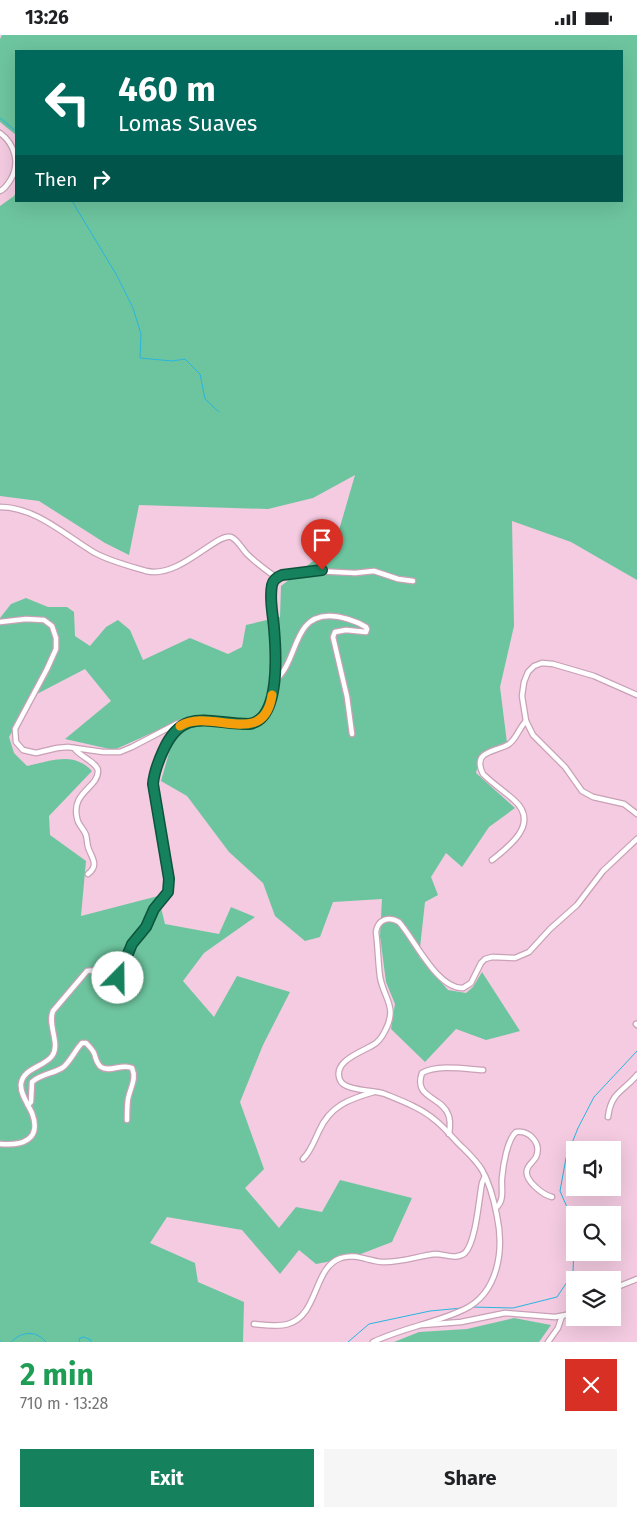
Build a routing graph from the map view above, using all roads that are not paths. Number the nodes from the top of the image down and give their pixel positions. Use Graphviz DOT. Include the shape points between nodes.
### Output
graph roads {
  1 [pos="0,133"];
  2 [pos="15,159"];
  3 [pos="15,169"];
  4 [pos="12,178"];
  5 [pos="0,186"];
  6 [pos="0,191"];
  7 [pos="0,507"];
  8 [pos="277,578"];
  9 [pos="413,581"];
  10 [pos="0,622"];
  11 [pos="274,682"];
  12 [pos="637,695"];
  13 [pos="190,721"];
  14 [pos="526,721"];
  15 [pos="352,734"];
  16 [pos="74,748"];
  17 [pos="637,814"];
  18 [pos="637,839"];
  19 [pos="492,860"];
  20 [pos="88,874"];
  21 [pos="483,1070"];
  22 [pos="637,1075"];
  23 [pos="376,1092"];
  24 [pos="28,1105"];
  25 [pos="608,1117"];
  26 [pos="127,1120"];
  27 [pos="449,1135"];
  28 [pos="0,1144"];
  29 [pos="303,1159"];
  30 [pos="485,1176"];
  31 [pos="552,1197"];
  32 [pos="496,1208"];
  33 [pos="637,1279"];
  34 [pos="621,1285"];
  35 [pos="566,1314"];
  36 [pos="562,1316"];
  37 [pos="254,1325"];
  38 [pos="415,1326"];
  39 [pos="373,1342"];
  40 [pos="548,1342"];
  1 -- 2 [label="street" via="10,143"];
  3 -- 4 [label="street"];
  4 -- 5 [label="street"];
  4 -- 6 [label="street"];
  7 -- 8 [label="street" via="18,510 44,521 102,556 153,572 177,567 222,538 229,537"];
  8 -- 9 [label="street" via="316,571 370,571"];
  8 -- 11 [label="street" via="272,583 271,596 276,652"];
  10 -- 16 [label="street" via="44,620 52,626 56,638 55,652 44,677 16,725 17,745 32,753"];
  11 -- 13 [label="street" via="268,710 258,722"];
  11 -- 15 [label="street" via="283,673 305,626 311,620 322,616 338,617 366,627 366,632 341,631 335,632 333,637"];
  12 -- 14 [label="street" via="594,676 539,663 531,669 524,682 522,701"];
  13 -- 16 [label="street" via="176,724 123,751"];
  13 -- 24 [label="street" via="169,738 153,779 169,879 168,892 132,944 118,978 109,981 96,971 87,971 53,1011 50,1019 55,1047 53,1054 29,1071 21,1083"];
  14 -- 17 [label="street" via="536,739 565,767 584,793 620,803"];
  14 -- 19 [label="street" via="509,743 486,753 481,760 483,774 517,803 523,816 517,839"];
  16 -- 20 [label="street" via="78,755 98,769 76,808 77,819 94,859 94,868"];
  18 -- 23 [label="street" via="602,871 577,905 529,952 516,958 485,959 470,985 463,988 444,980 399,922 389,919 379,923 376,932 382,984 390,1006 388,1025 377,1042 344,1063 339,1075 346,1086"];
  21 -- 27 [label="street" via="438,1068 422,1073 422,1090 449,1115"];
  22 -- 25 [label="street" via="614,1097"];
  23 -- 27 [label="street" via="415,1108 435,1120"];
  23 -- 29 [label="street" via="331,1111"];
  24 -- 26 [label="street" via="32,1082 66,1065 75,1050 86,1043 103,1068 132,1067 134,1079"];
  24 -- 28 [label="street" via="34,1123 29,1139 17,1145"];
  27 -- 30 [label="street" via="476,1161"];
  30 -- 32 [label="street"];
  30 -- 37 [label="street" via="472,1238 463,1254 436,1254 388,1262 353,1256 341,1258 327,1268 315,1296 299,1319 282,1325"];
  31 -- 32 [label="street" via="538,1190 527,1174 537,1147 535,1140 521,1131 516,1132 508,1145 502,1200"];
  32 -- 38 [label="street" via="500,1250 489,1286 465,1309"];
  33 -- 34 [label="street"];
  35 -- 36 [label="street"];
  36 -- 38 [label="street" via="505,1313 461,1322"];
  36 -- 40 [label="street"];
  38 -- 39 [label="street"];
}
